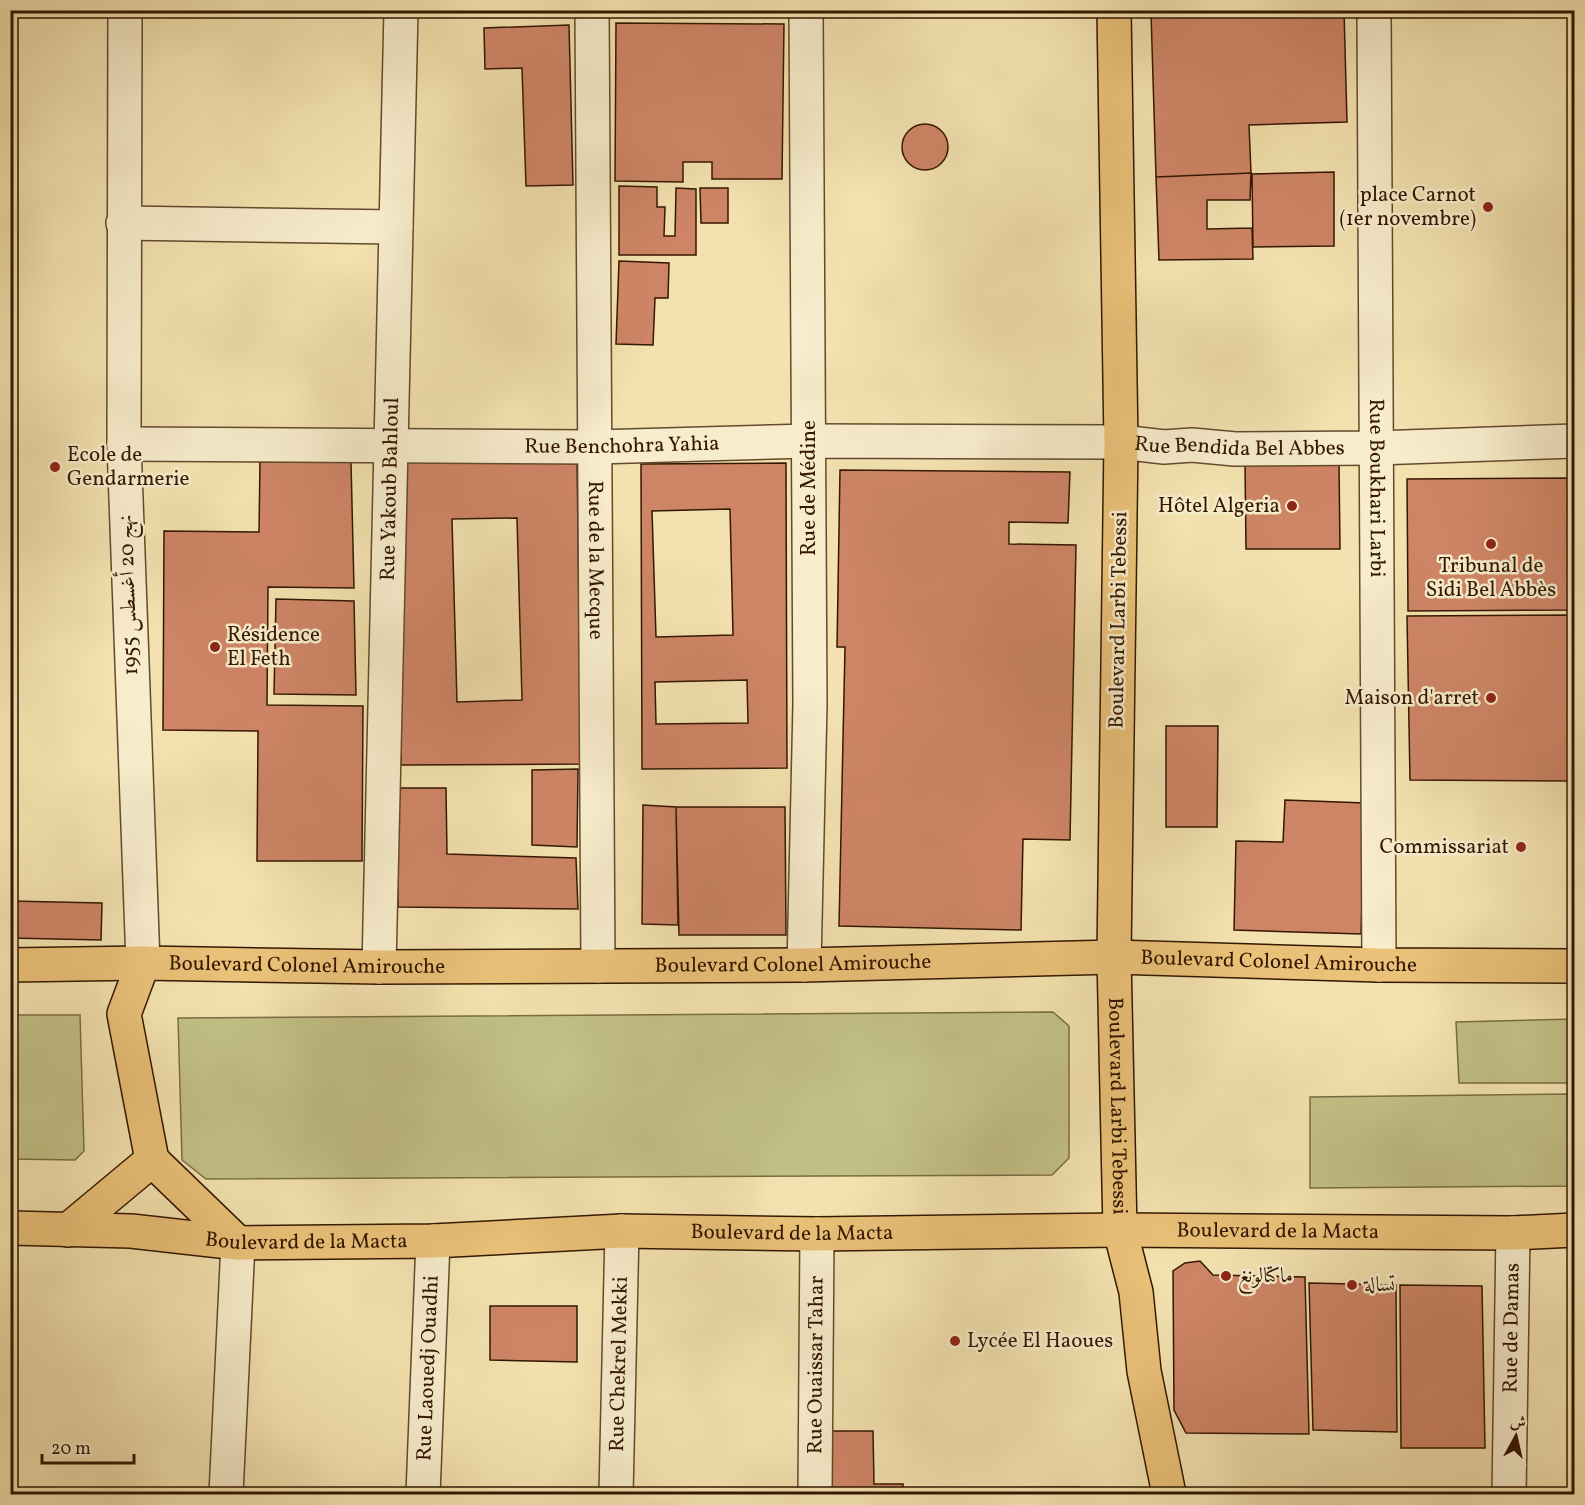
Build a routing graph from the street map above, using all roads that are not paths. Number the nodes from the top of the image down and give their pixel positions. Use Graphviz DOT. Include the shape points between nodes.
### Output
graph roads {
  1 [pos="125,10"];
  2 [pos="400,10"];
  3 [pos="591,10"];
  4 [pos="806,10"];
  5 [pos="1114,10"];
  6 [pos="1374,10"];
  7 [pos="123,224"];
  8 [pos="396,227"];
  9 [pos="809,441"];
  10 [pos="1575,441"];
  11 [pos="1121,442"];
  12 [pos="124,444"];
  13 [pos="391,445"];
  14 [pos="596,447"];
  15 [pos="1377,448"];
  16 [pos="1114,957"];
  17 [pos="143,963"];
  18 [pos="10,965"];
  19 [pos="804,965"];
  20 [pos="1379,965"];
  21 [pos="598,966"];
  22 [pos="1575,966"];
  23 [pos="379,967"];
  24 [pos="152,1160"];
  25 [pos="10,1228"];
  26 [pos="68,1230"];
  27 [pos="1120,1230"];
  28 [pos="1575,1230"];
  29 [pos="622,1231"];
  30 [pos="1513,1233"];
  31 [pos="817,1234"];
  32 [pos="433,1241"];
  33 [pos="238,1243"];
  34 [pos="226,1494"];
  35 [pos="423,1494"];
  36 [pos="616,1494"];
  37 [pos="815,1494"];
  38 [pos="1169,1494"];
  39 [pos="1509,1494"];
  1 -- 7 [label="street, نهج 20 أغسطس 1955"];
  2 -- 8 [label="street, Rue Yakoub Bahloul"];
  3 -- 14 [label="street, Rue de la Mecque"];
  4 -- 9 [label="street, Rue de Médine"];
  5 -- 11 [label="main road, Boulevard Larbi Tebessi"];
  6 -- 15 [label="street, Rue Boukhari Larbi"];
  7 -- 8 [label="street"];
  7 -- 12 [label="street, نهج 20 أغسطس 1955"];
  8 -- 13 [label="street, Rue Yakoub Bahloul"];
  9 -- 11 [label="street, Rue Benchohra Yahia"];
  9 -- 14 [label="street, Rue Benchohra Yahia"];
  9 -- 19 [label="street, Rue de Médine" via="810,704"];
  10 -- 15 [label="street, Rue Bendida Bel Abbes"];
  11 -- 15 [label="street, Rue Bendida Bel Abbes" via="1235,449"];
  11 -- 16 [label="main road, Boulevard Larbi Tebessi"];
  12 -- 13 [label="street, Rue Benchohra Yahia"];
  12 -- 17 [label="street, نهج 20 أغسطس 1955"];
  13 -- 14 [label="street, Rue Benchohra Yahia"];
  13 -- 23 [label="street, Rue Yakoub Bahloul"];
  14 -- 21 [label="street, Rue de la Mecque"];
  15 -- 20 [label="street, Rue Boukhari Larbi"];
  16 -- 19 [label="main road, Boulevard Colonel Amirouche"];
  16 -- 20 [label="main road, Boulevard Colonel Amirouche"];
  16 -- 27 [label="main road, Boulevard Larbi Tebessi"];
  17 -- 18 [label="main road, Boulevard Colonel Amirouche"];
  17 -- 23 [label="main road, Boulevard Colonel Amirouche"];
  17 -- 24 [label="main road" via="124,1014"];
  19 -- 21 [label="main road, Boulevard Colonel Amirouche"];
  20 -- 22 [label="main road, Boulevard Colonel Amirouche"];
  21 -- 23 [label="main road, Boulevard Colonel Amirouche"];
  24 -- 26 [label="main road"];
  24 -- 33 [label="main road"];
  25 -- 26 [label="main road, Boulevard de la Macta"];
  26 -- 33 [label="main road, Boulevard de la Macta"];
  27 -- 30 [label="main road, Boulevard de la Macta"];
  27 -- 31 [label="main road, Boulevard de la Macta"];
  27 -- 38 [label="main road, Boulevard Larbi Tebessi" via="1136,1292 1146,1382"];
  28 -- 30 [label="main road, Boulevard de la Macta"];
  29 -- 31 [label="main road, Boulevard de la Macta"];
  29 -- 32 [label="main road, Boulevard de la Macta"];
  29 -- 36 [label="street, Rue Chekrel Mekki"];
  30 -- 39 [label="street, Rue de Damas"];
  31 -- 37 [label="street, Rue Ouaissar Tahar"];
  32 -- 33 [label="main road, Boulevard de la Macta"];
  32 -- 35 [label="street, Rue Laouedj Ouadhi"];
  33 -- 34 [label="street"];
}
